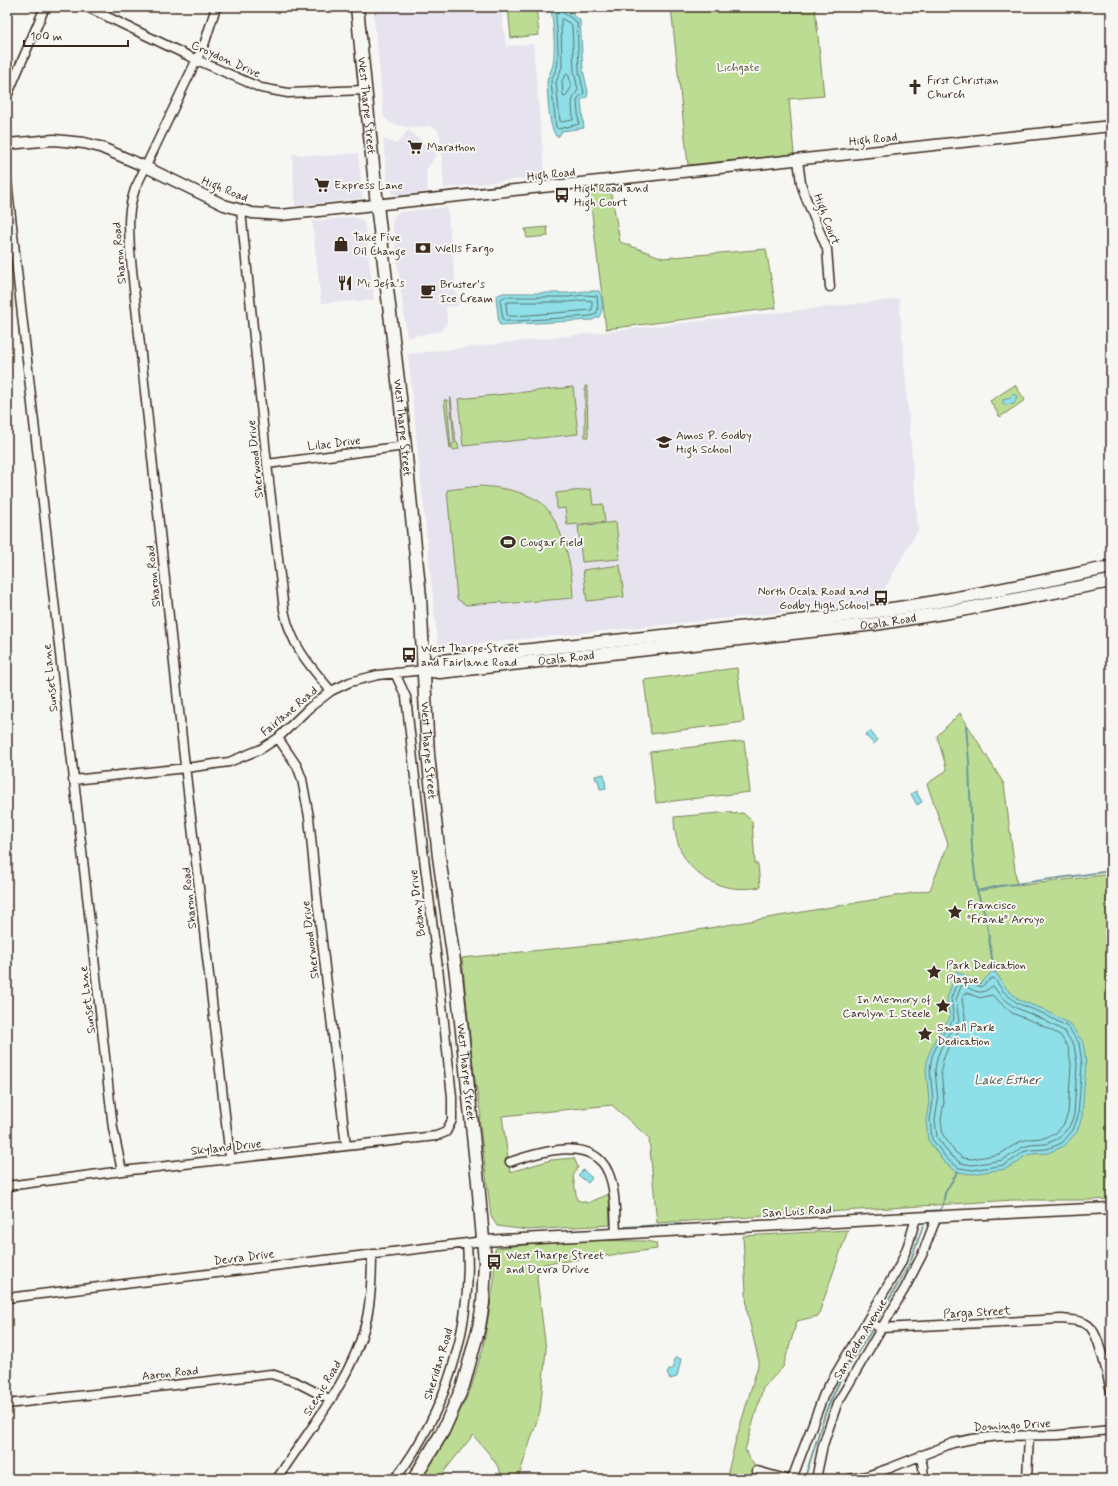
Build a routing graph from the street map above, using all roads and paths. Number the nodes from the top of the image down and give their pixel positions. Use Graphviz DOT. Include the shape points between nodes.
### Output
graph roads {
  1 [pos="45,7"];
  2 [pos="87,7"];
  3 [pos="216,7"];
  4 [pos="357,7"];
  5 [pos="197,60"];
  6 [pos="365,90"];
  7 [pos="7,96"];
  8 [pos="1111,126"];
  9 [pos="7,144"];
  10 [pos="798,160"];
  11 [pos="146,167"];
  12 [pos="7,181"];
  13 [pos="377,205"];
  14 [pos="241,210"];
  15 [pos="830,287"];
  16 [pos="405,446"];
  17 [pos="267,464"];
  18 [pos="1111,567"];
  19 [pos="1111,581"];
  20 [pos="1011,587"];
  21 [pos="1020,598"];
  22 [pos="1007,601"];
  23 [pos="924,603"];
  24 [pos="919,617"];
  25 [pos="819,618"];
  26 [pos="802,620"];
  27 [pos="820,631"];
  28 [pos="803,633"];
  29 [pos="570,645"];
  30 [pos="571,658"];
  31 [pos="424,670"];
  32 [pos="395,672"];
  33 [pos="331,691"];
  34 [pos="278,738"];
  35 [pos="186,768"];
  36 [pos="73,780"];
  37 [pos="446,1132"];
  38 [pos="346,1146"];
  39 [pos="230,1158"];
  40 [pos="510,1162"];
  41 [pos="122,1171"];
  42 [pos="7,1186"];
  43 [pos="1111,1208"];
  44 [pos="937,1216"];
  45 [pos="916,1218"];
  46 [pos="616,1234"];
  47 [pos="484,1241"];
  48 [pos="467,1243"];
  49 [pos="372,1254"];
  50 [pos="7,1298"];
  51 [pos="867,1321"];
  52 [pos="881,1328"];
  53 [pos="1111,1391"];
  54 [pos="331,1400"];
  55 [pos="7,1404"];
  56 [pos="1111,1430"];
  57 [pos="1029,1435"];
  58 [pos="920,1456"];
  59 [pos="757,1471"];
  60 [pos="277,1479"];
  61 [pos="394,1479"];
  62 [pos="414,1479"];
  63 [pos="786,1479"];
  64 [pos="792,1479"];
  65 [pos="816,1479"];
  66 [pos="849,1479"];
  67 [pos="924,1479"];
  68 [pos="1027,1479"];
  1 -- 7 [label="street"];
  2 -- 5 [label="street, Croydon Drive"];
  3 -- 5 [label="street, Sharon Road"];
  4 -- 6 [label="main road, West Tharpe Street"];
  5 -- 6 [label="street, Croydon Drive" via="261,88 277,92 305,94"];
  5 -- 11 [label="street, Sharon Road"];
  6 -- 13 [label="main road, West Tharpe Street"];
  8 -- 10 [label="street, High Road"];
  9 -- 11 [label="street, High Road" via="54,140 84,143 111,151"];
  10 -- 13 [label="street, High Road"];
  10 -- 15 [label="street, High Court" via="805,196 827,249"];
  11 -- 14 [label="street, High Road" via="224,205"];
  11 -- 35 [label="street, Sharon Road" via="130,204 130,251"];
  12 -- 36 [label="street, Sunset Lane"];
  13 -- 14 [label="street, High Road" via="281,215"];
  13 -- 16 [label="main road, West Tharpe Street"];
  14 -- 17 [label="street, Sherwood Drive"];
  16 -- 17 [label="street, Lilac Drive"];
  16 -- 31 [label="main road, West Tharpe Street" via="420,597"];
  17 -- 33 [label="street, Sherwood Drive" via="287,626 298,650"];
  18 -- 20 [label="main road, Ocala Road"];
  19 -- 21 [label="main road, Ocala Road"];
  20 -- 21 [label="main road"];
  20 -- 22 [label="main road"];
  20 -- 23 [label="main road, Ocala Road"];
  21 -- 22 [label="main road, Ocala Road"];
  22 -- 24 [label="main road, Ocala Road"];
  23 -- 24 [label="main road"];
  23 -- 25 [label="main road, Ocala Road"];
  24 -- 27 [label="main road, Ocala Road"];
  25 -- 26 [label="main road, Ocala Road"];
  25 -- 27 [label="main road"];
  26 -- 28 [label="main road"];
  26 -- 29 [label="main road, Ocala Road"];
  27 -- 28 [label="main road, Ocala Road"];
  28 -- 30 [label="main road, Ocala Road"];
  29 -- 30 [label="main road"];
  29 -- 31 [label="main road, Ocala Road" via="441,661"];
  30 -- 31 [label="main road, Ocala Road" via="440,672"];
  31 -- 32 [label="street, Fairlane Road"];
  31 -- 47 [label="main road, West Tharpe Street" via="428,754 439,857 456,975"];
  32 -- 33 [label="street, Fairlane Road" via="360,679"];
  32 -- 37 [label="street, Botany Drive" via="406,697 452,1098 452,1120"];
  33 -- 34 [label="street, Fairlane Road"];
  34 -- 35 [label="street, Fairlane Road" via="242,758"];
  34 -- 38 [label="street, Sherwood Drive" via="297,766 309,816"];
  35 -- 36 [label="street, Fairlane Road"];
  35 -- 39 [label="street, Sharon Road"];
  36 -- 41 [label="street, Sunset Lane" via="113,1128"];
  37 -- 38 [label="street, Skyland Drive" via="436,1136"];
  38 -- 39 [label="street, Skyland Drive"];
  39 -- 41 [label="street, Skyland Drive"];
  40 -- 46 [label="street" via="533,1154 557,1150 583,1151 593,1155 604,1164 610,1177"];
  41 -- 42 [label="street, Skyland Drive"];
  43 -- 44 [label="street, San Luis Road"];
  44 -- 45 [label="street, San Luis Road"];
  44 -- 52 [label="street, San Pedro Avenue" via="914,1271"];
  45 -- 46 [label="street, San Luis Road"];
  45 -- 51 [label="street, San Pedro Avenue" via="901,1263"];
  46 -- 47 [label="street, San Luis Road"];
  47 -- 48 [label="street, Devra Drive"];
  47 -- 62 [label="main road, West Tharpe Street" via="485,1272 479,1327 463,1386 444,1431"];
  48 -- 49 [label="street, Devra Drive"];
  48 -- 61 [label="street, Sheridan Road" via="464,1320 450,1374 441,1400 417,1449"];
  49 -- 50 [label="street, Devra Drive"];
  49 -- 54 [label="street, Scenic Road" via="372,1279 365,1326 351,1365"];
  51 -- 52 [label="street, Parga Street"];
  51 -- 64 [label="street, San Pedro Avenue" via="824,1394"];
  52 -- 53 [label="street, Parga Street" via="1062,1319 1082,1322 1088,1325 1096,1337"];
  52 -- 65 [label="street, San Pedro Avenue" via="837,1404 823,1445"];
  54 -- 55 [label="street, Aaron Road" via="296,1382 271,1374"];
  54 -- 60 [label="street, Scenic Road"];
  56 -- 57 [label="street, Domingo Drive"];
  57 -- 58 [label="street, Domingo Drive" via="972,1439 953,1443"];
  57 -- 68 [label="street"];
  58 -- 66 [label="street, Domingo Drive" via="867,1476"];
  58 -- 67 [label="street"];
  59 -- 63 [label="street"];
}
